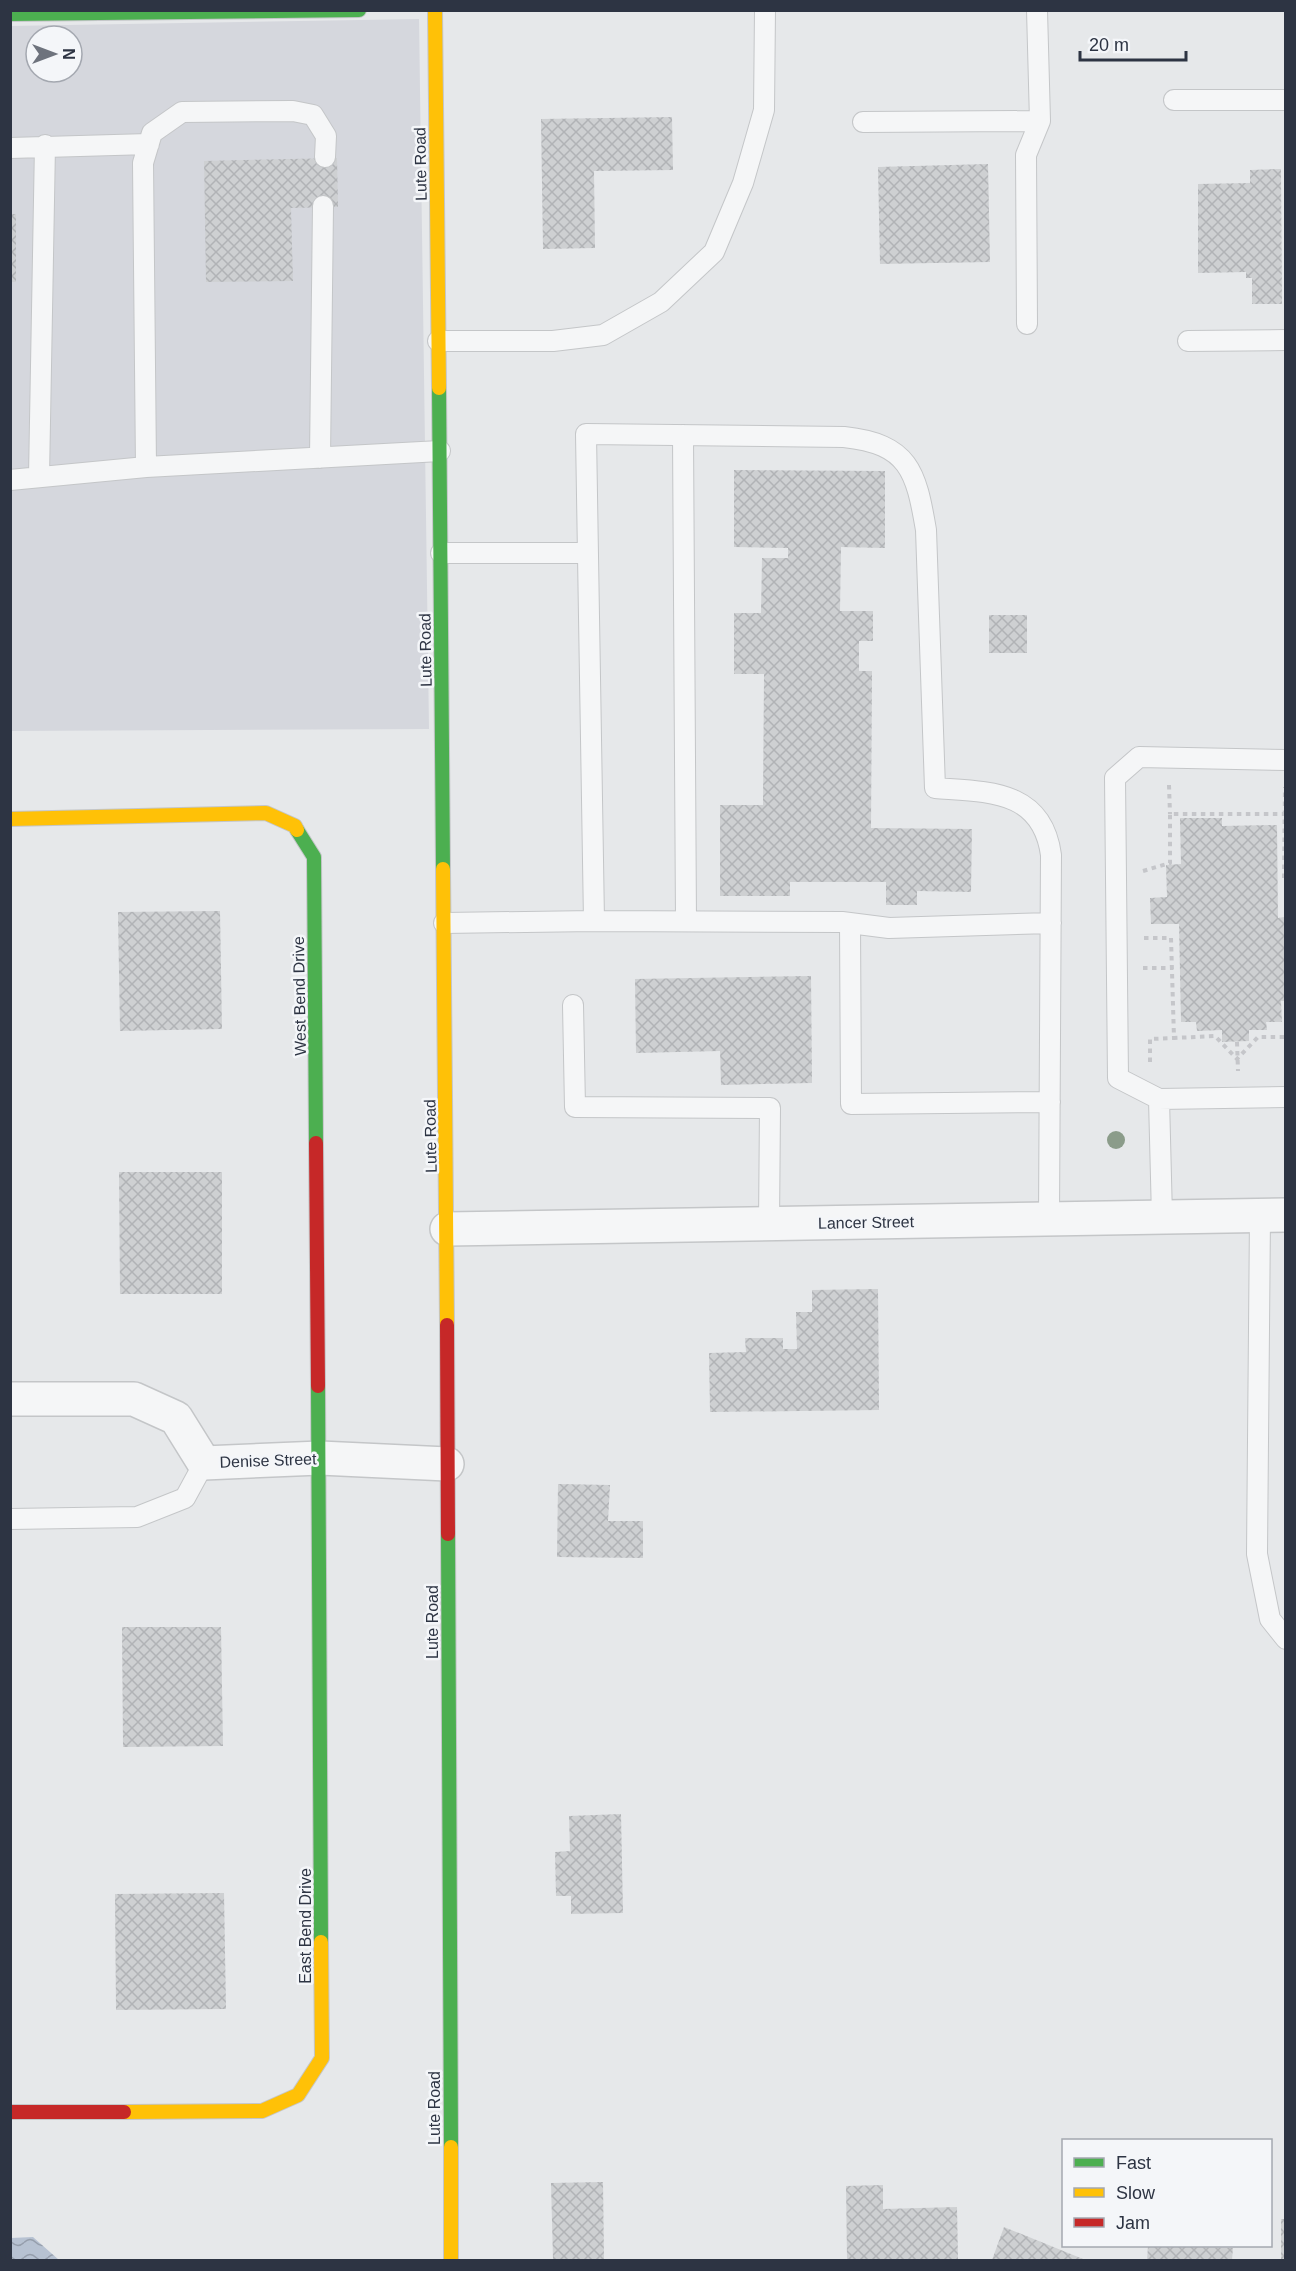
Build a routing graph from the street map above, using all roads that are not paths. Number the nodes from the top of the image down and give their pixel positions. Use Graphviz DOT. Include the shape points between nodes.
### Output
graph roads {
  1 [pos="359,10"];
  2 [pos="435,10"];
  3 [pos="765,10"];
  4 [pos="1037,10"];
  5 [pos="10,14"];
  6 [pos="1174,100"];
  7 [pos="1286,100"];
  8 [pos="1040,121"];
  9 [pos="863,122"];
  10 [pos="148,144"];
  11 [pos="45,146"];
  12 [pos="10,148"];
  13 [pos="325,158"];
  14 [pos="323,206"];
  15 [pos="1028,324"];
  16 [pos="1286,340"];
  17 [pos="438,341"];
  18 [pos="1188,341"];
  19 [pos="682,435"];
  20 [pos="440,451"];
  21 [pos="320,458"];
  22 [pos="146,467"];
  23 [pos="39,477"];
  24 [pos="10,480"];
  25 [pos="441,553"];
  26 [pos="588,553"];
  27 [pos="1286,760"];
  28 [pos="10,819"];
  29 [pos="594,921"];
  30 [pos="686,921"];
  31 [pos="444,923"];
  32 [pos="850,923"];
  33 [pos="1051,923"];
  34 [pos="573,1005"];
  35 [pos="1286,1097"];
  36 [pos="1159,1100"];
  37 [pos="1050,1102"];
  38 [pos="1273,1215"];
  39 [pos="1162,1217"];
  40 [pos="1049,1219"];
  41 [pos="769,1224"];
  42 [pos="447,1229"];
  43 [pos="10,1399"];
  44 [pos="320,1458"];
  45 [pos="204,1463"];
  46 [pos="447,1464"];
  47 [pos="10,1519"];
  48 [pos="1286,1639"];
  49 [pos="10,2112"];
  50 [pos="451,2260"];
  1 -- 5 [label="street"];
  2 -- 17 [label="street, Lute Road"];
  3 -- 17 [label="lane" via="764,110 743,183 714,252 661,302 603,335 553,341"];
  4 -- 8 [label="lane"];
  6 -- 7 [label="lane"];
  8 -- 9 [label="lane"];
  8 -- 15 [label="lane" via="1026,155"];
  10 -- 11 [label="lane"];
  10 -- 13 [label="lane" via="152,133 182,112 292,111 313,115 326,136"];
  10 -- 22 [label="lane" via="143,163"];
  11 -- 12 [label="lane"];
  11 -- 23 [label="lane"];
  14 -- 21 [label="lane"];
  16 -- 18 [label="lane"];
  17 -- 20 [label="street, Lute Road"];
  19 -- 26 [label="lane" via="586,434"];
  19 -- 30 [label="lane"];
  19 -- 33 [label="lane" via="872,440 890,449 907,465 920,492 926,530 935,788 1000,793 1022,803 1037,817 1049,837"];
  20 -- 21 [label="lane"];
  20 -- 25 [label="street, Lute Road"];
  21 -- 22 [label="lane"];
  22 -- 23 [label="lane"];
  23 -- 24 [label="lane"];
  25 -- 26 [label="lane"];
  25 -- 31 [label="street, Lute Road"];
  26 -- 29 [label="lane"];
  27 -- 36 [label="lane" via="1139,757 1115,778 1118,1078"];
  28 -- 44 [label="street, West Bend Drive" via="266,813 295,826 315,857"];
  29 -- 30 [label="lane"];
  29 -- 31 [label="lane"];
  30 -- 32 [label="lane"];
  31 -- 42 [label="street, Lute Road"];
  32 -- 33 [label="lane" via="889,928"];
  32 -- 37 [label="lane" via="851,1104"];
  33 -- 37 [label="lane"];
  34 -- 41 [label="lane" via="575,1107 770,1108"];
  35 -- 36 [label="lane"];
  36 -- 39 [label="lane"];
  37 -- 40 [label="lane"];
  38 -- 39 [label="street, Lancer Street"];
  38 -- 48 [label="lane" via="1257,1554 1270,1619"];
  39 -- 40 [label="street, Lancer Street"];
  40 -- 41 [label="street, Lancer Street"];
  41 -- 42 [label="street, Lancer Street"];
  42 -- 46 [label="street, Lute Road"];
  43 -- 45 [label="street, Denise Street" via="134,1400 176,1418"];
  44 -- 45 [label="street, Denise Street"];
  44 -- 46 [label="street, Denise Street"];
  44 -- 49 [label="street, East Bend Drive" via="322,2058 298,2095 262,2111"];
  45 -- 47 [label="lane" via="185,1498 137,1517"];
  46 -- 50 [label="street, Lute Road"];
}
